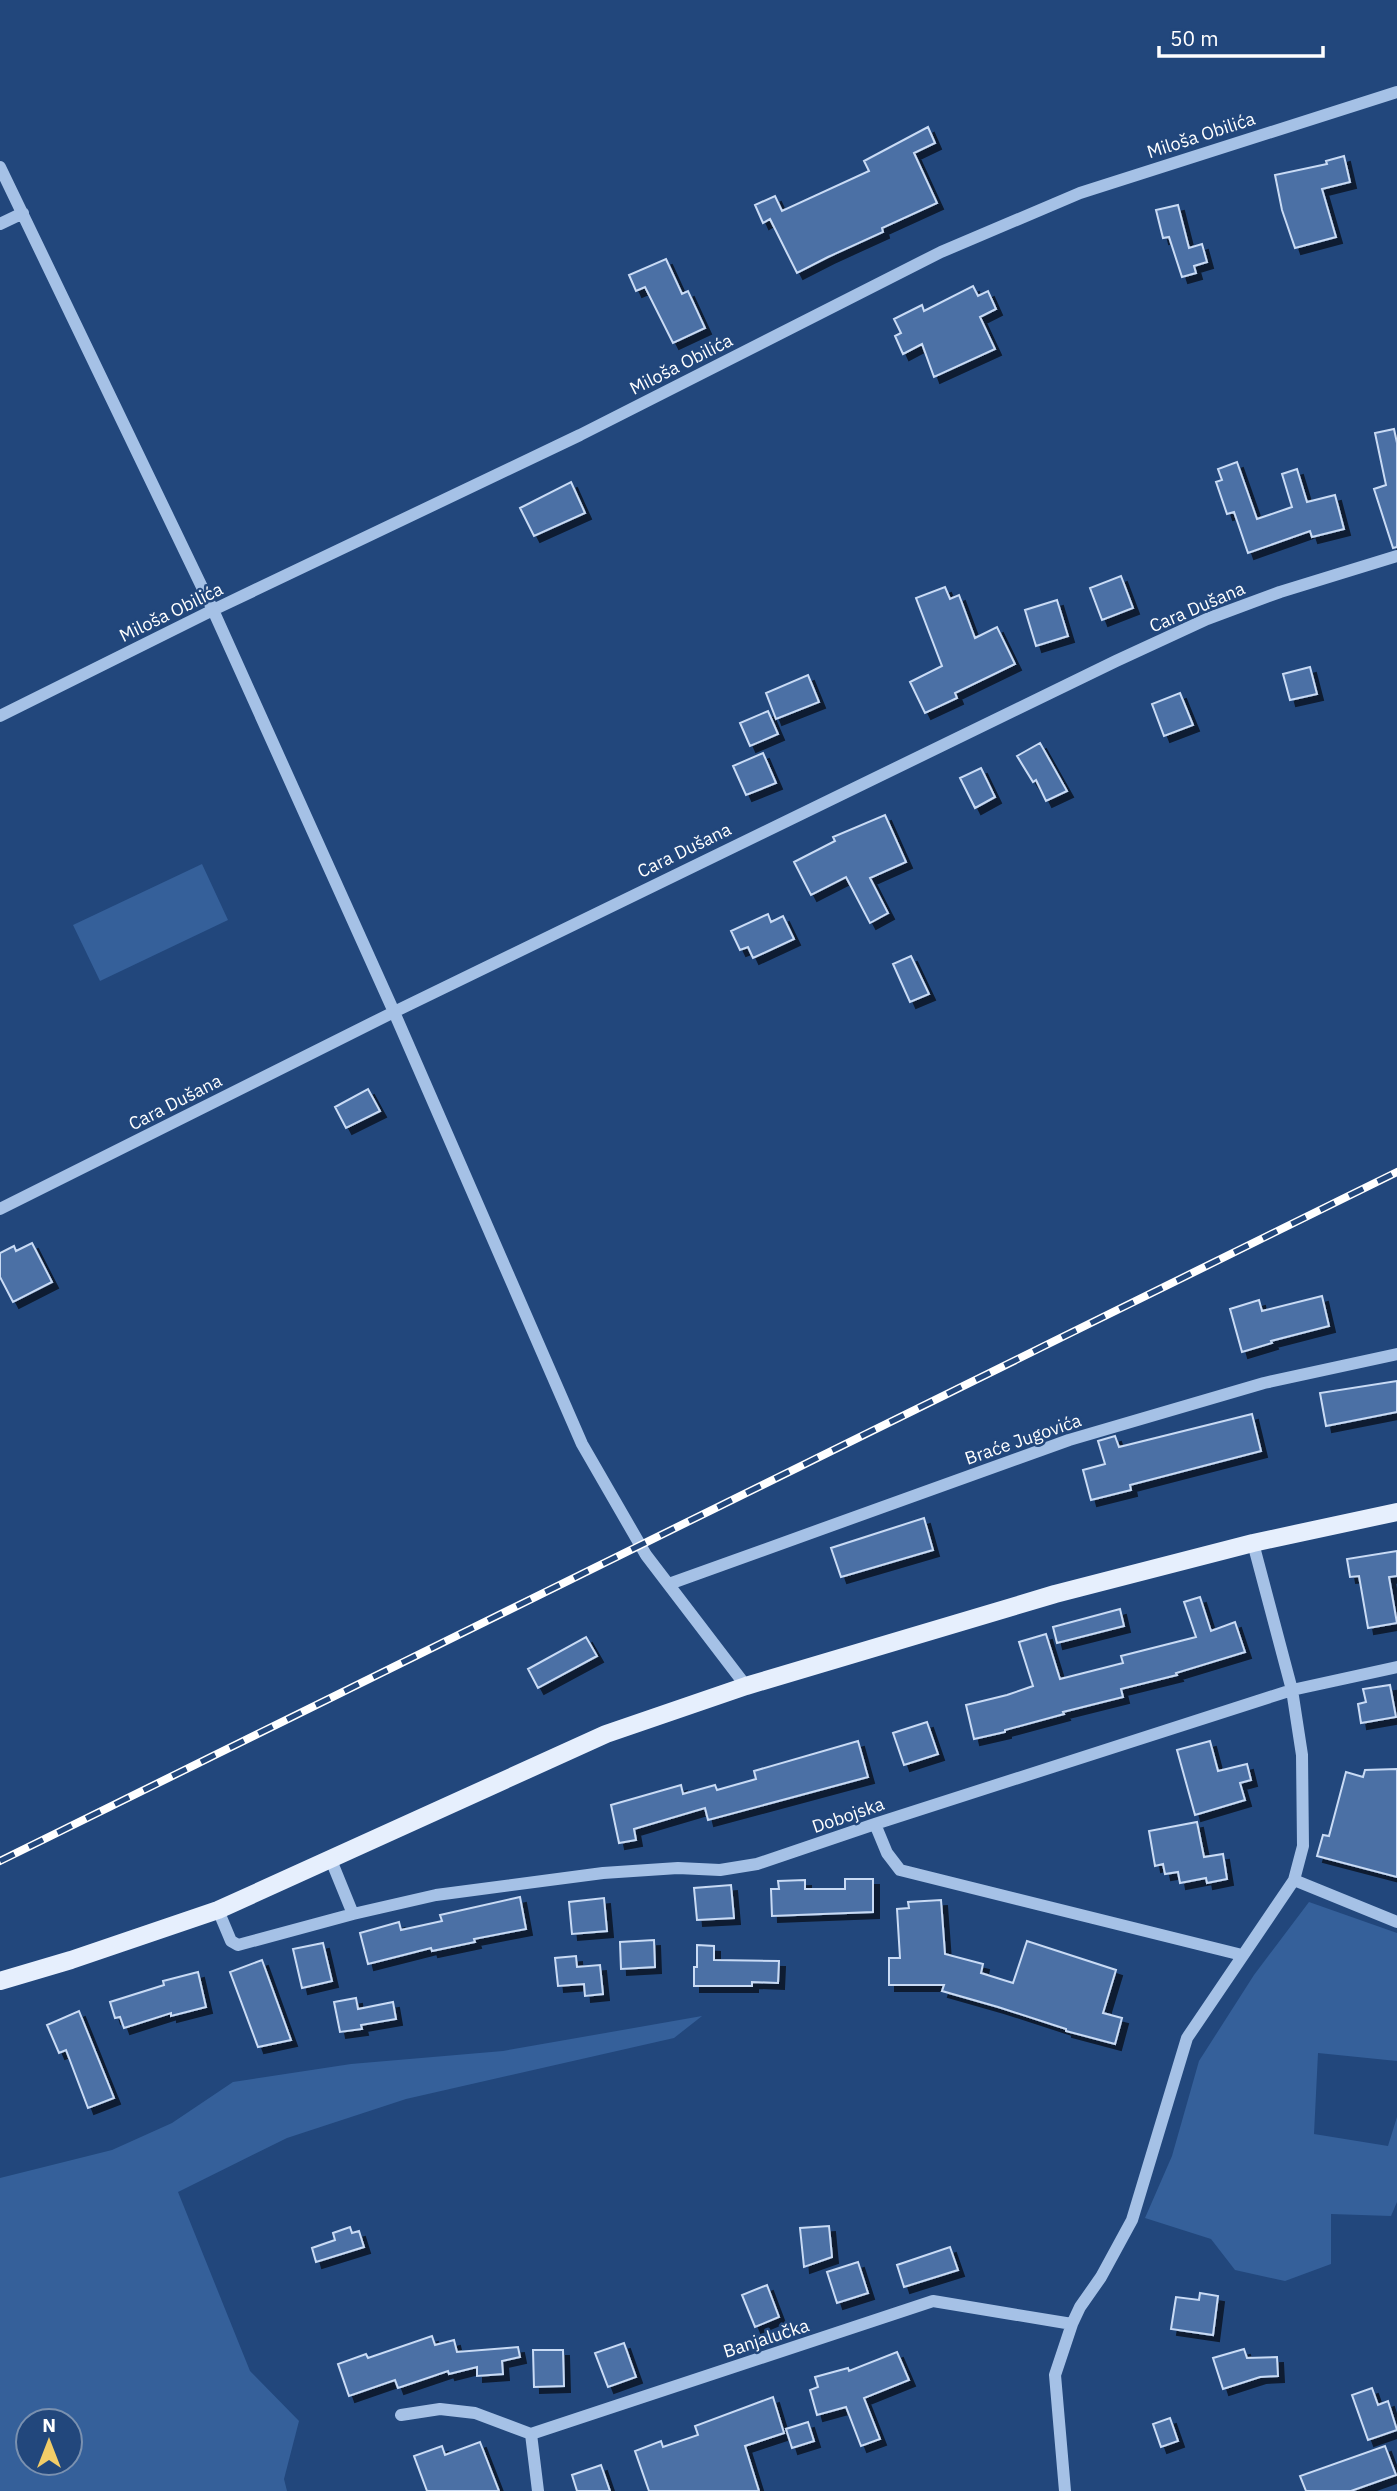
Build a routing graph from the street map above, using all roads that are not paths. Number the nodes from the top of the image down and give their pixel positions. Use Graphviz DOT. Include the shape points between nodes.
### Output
graph roads {
  1 [pos="1397,92"];
  2 [pos="0,167"];
  3 [pos="23,213"];
  4 [pos="0,224"];
  5 [pos="1397,556"];
  6 [pos="213,610"];
  7 [pos="0,716"];
  8 [pos="394,1012"];
  9 [pos="0,1209"];
  10 [pos="1397,1354"];
  11 [pos="1397,1512"];
  12 [pos="1253,1543"];
  13 [pos="669,1584"];
  14 [pos="1397,1667"];
  15 [pos="746,1686"];
  16 [pos="1292,1690"];
  17 [pos="875,1824"];
  18 [pos="331,1860"];
  19 [pos="1294,1880"];
  20 [pos="218,1910"];
  21 [pos="353,1914"];
  22 [pos="1397,1922"];
  23 [pos="1242,1955"];
  24 [pos="0,1981"];
  25 [pos="1072,2324"];
  26 [pos="401,2415"];
  27 [pos="531,2434"];
  28 [pos="538,2491"];
  29 [pos="1065,2491"];
  1 -- 6 [label="street, Miloša Obilića" via="1080,192 941,252 580,435"];
  2 -- 3 [label="street"];
  3 -- 4 [label="street"];
  3 -- 6 [label="street"];
  5 -- 8 [label="street, Cara Dušana" via="1207,619"];
  6 -- 7 [label="street, Miloša Obilića"];
  6 -- 8 [label="street"];
  8 -- 9 [label="street, Cara Dušana"];
  8 -- 13 [label="street" via="582,1444 640,1545"];
  10 -- 13 [label="street, Braće Jugovića" via="1264,1383 1069,1440"];
  11 -- 12 [label="main road"];
  12 -- 15 [label="main road" via="1055,1594"];
  12 -- 16 [label="street"];
  13 -- 15 [label="street"];
  14 -- 16 [label="street, Dobojska"];
  15 -- 18 [label="main road" via="606,1734"];
  16 -- 17 [label="street, Dobojska"];
  16 -- 19 [label="street" via="1304,1805 1303,1846"];
  17 -- 21 [label="street, Dobojska" via="757,1864 720,1870 603,1873 436,1895"];
  17 -- 23 [label="street" via="900,1870"];
  18 -- 20 [label="main road"];
  18 -- 21 [label="street"];
  19 -- 22 [label="street"];
  19 -- 23 [label="street"];
  20 -- 21 [label="street, Dobojska" via="238,1945"];
  20 -- 24 [label="main road"];
  23 -- 25 [label="street" via="1186,2038 1132,2220"];
  25 -- 27 [label="street, Banjalučka" via="933,2301"];
  25 -- 29 [label="street" via="1055,2375"];
  26 -- 27 [label="street" via="440,2409 475,2413"];
  27 -- 28 [label="street"];
}
